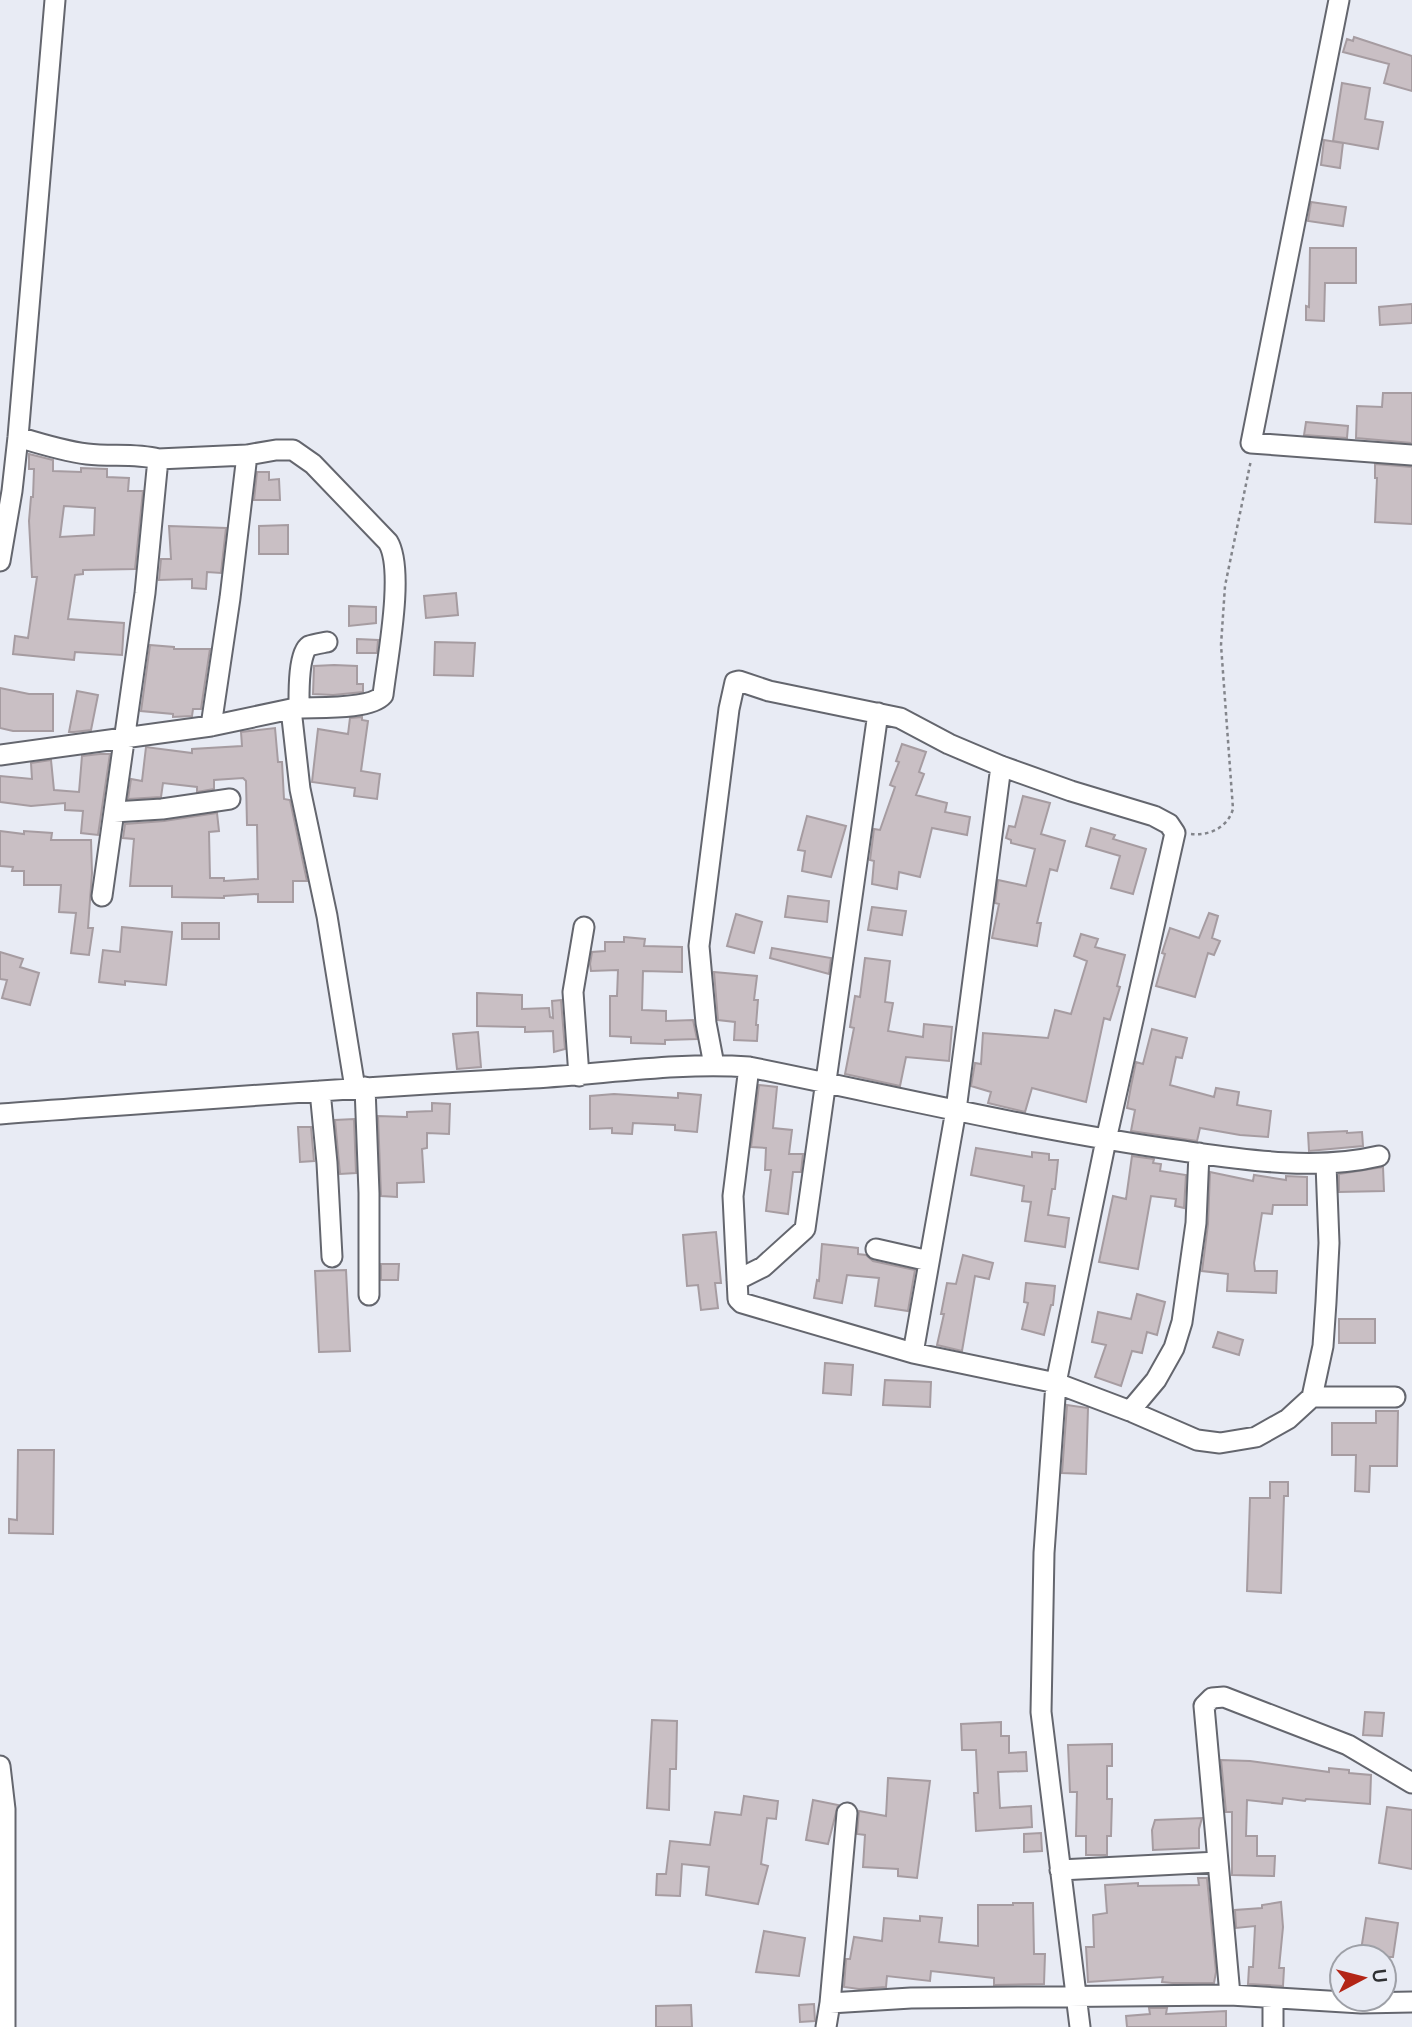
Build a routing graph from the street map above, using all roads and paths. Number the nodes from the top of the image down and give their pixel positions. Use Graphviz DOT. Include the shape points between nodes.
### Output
graph roads {
  1 [pos="55,0"];
  2 [pos="1339,0"];
  3 [pos="18,437"];
  4 [pos="1251,443"];
  5 [pos="247,455"];
  6 [pos="1412,455"];
  7 [pos="158,459"];
  8 [pos="6,491"];
  9 [pos="0,561"];
  10 [pos="327,642"];
  11 [pos="295,709"];
  12 [pos="878,713"];
  13 [pos="211,726"];
  14 [pos="124,736"];
  15 [pos="0,755"];
  16 [pos="1001,766"];
  17 [pos="230,799"];
  18 [pos="114,812"];
  19 [pos="1175,833"];
  20 [pos="102,895"];
  21 [pos="584,927"];
  22 [pos="714,1065"];
  23 [pos="749,1067"];
  24 [pos="579,1076"];
  25 [pos="824,1082"];
  26 [pos="360,1087"];
  27 [pos="320,1091"];
  28 [pos="956,1110"];
  29 [pos="0,1114"];
  30 [pos="1106,1140"];
  31 [pos="1199,1153"];
  32 [pos="1379,1156"];
  33 [pos="1326,1164"];
  34 [pos="876,1249"];
  35 [pos="332,1257"];
  36 [pos="929,1261"];
  37 [pos="737,1280"];
  38 [pos="369,1295"];
  39 [pos="913,1353"];
  40 [pos="1056,1383"];
  41 [pos="1312,1397"];
  42 [pos="1395,1397"];
  43 [pos="1130,1410"];
  44 [pos="0,1766"];
  45 [pos="1412,1783"];
  46 [pos="847,1813"];
  47 [pos="1218,1862"];
  48 [pos="1060,1871"];
  49 [pos="1230,1995"];
  50 [pos="1076,1996"];
  51 [pos="1273,1999"];
  52 [pos="1412,2002"];
  53 [pos="830,2003"];
  54 [pos="5,2027"];
  55 [pos="826,2027"];
  56 [pos="1080,2027"];
  57 [pos="1273,2027"];
  1 -- 3 [label="street"];
  2 -- 4 [label="street"];
  3 -- 7 [label="street" via="60,450"];
  3 -- 8 [label="street"];
  4 -- 6 [label="street"];
  4 -- 19 [label="path" via="1251,467 1225,586 1221,645 1233,809 1222,827 1208,833"];
  5 -- 7 [label="street"];
  5 -- 11 [label="street" via="289,450 302,454 388,541 393,553 395,588 383,695 368,704"];
  5 -- 13 [label="street"];
  7 -- 14 [label="street"];
  8 -- 9 [label="street"];
  10 -- 11 [label="street" via="309,646 303,655"];
  11 -- 13 [label="street"];
  11 -- 26 [label="street" via="300,789"];
  12 -- 16 [label="street" via="900,718"];
  12 -- 22 [label="street" via="739,681 733,687 699,946"];
  12 -- 25 [label="street"];
  13 -- 14 [label="street"];
  14 -- 15 [label="street"];
  14 -- 18 [label="street"];
  16 -- 19 [label="street" via="1154,816"];
  16 -- 28 [label="street"];
  17 -- 18 [label="street"];
  18 -- 20 [label="street"];
  19 -- 30 [label="street"];
  21 -- 24 [label="street" via="573,992"];
  22 -- 23 [label="street"];
  22 -- 24 [label="street"];
  23 -- 25 [label="street"];
  23 -- 37 [label="street" via="733,1196"];
  24 -- 26 [label="street"];
  25 -- 28 [label="street"];
  25 -- 37 [label="street" via="805,1229 763,1266"];
  26 -- 27 [label="street"];
  26 -- 38 [label="street" via="369,1193"];
  27 -- 29 [label="street"];
  27 -- 35 [label="street"];
  28 -- 30 [label="street"];
  28 -- 36 [label="street"];
  30 -- 31 [label="street"];
  30 -- 40 [label="street"];
  31 -- 33 [label="street"];
  31 -- 43 [label="street" via="1196,1223 1182,1322 1156,1380"];
  32 -- 33 [label="street"];
  33 -- 41 [label="street" via="1326,1302"];
  34 -- 36 [label="street"];
  36 -- 39 [label="street"];
  37 -- 39 [label="street" via="742,1303"];
  39 -- 40 [label="street"];
  40 -- 43 [label="street"];
  40 -- 48 [label="street" via="1044,1553 1041,1712"];
  41 -- 42 [label="street"];
  41 -- 43 [label="street" via="1267,1432 1220,1443 1197,1440"];
  44 -- 54 [label="street" via="5,1810"];
  45 -- 47 [label="street" via="1348,1745 1224,1697 1212,1698 1204,1706"];
  46 -- 53 [label="street"];
  47 -- 48 [label="street"];
  47 -- 49 [label="street"];
  48 -- 50 [label="street"];
  49 -- 50 [label="street"];
  49 -- 51 [label="street"];
  50 -- 53 [label="street"];
  50 -- 56 [label="street"];
  51 -- 52 [label="street"];
  51 -- 57 [label="street"];
  53 -- 55 [label="street"];
}
